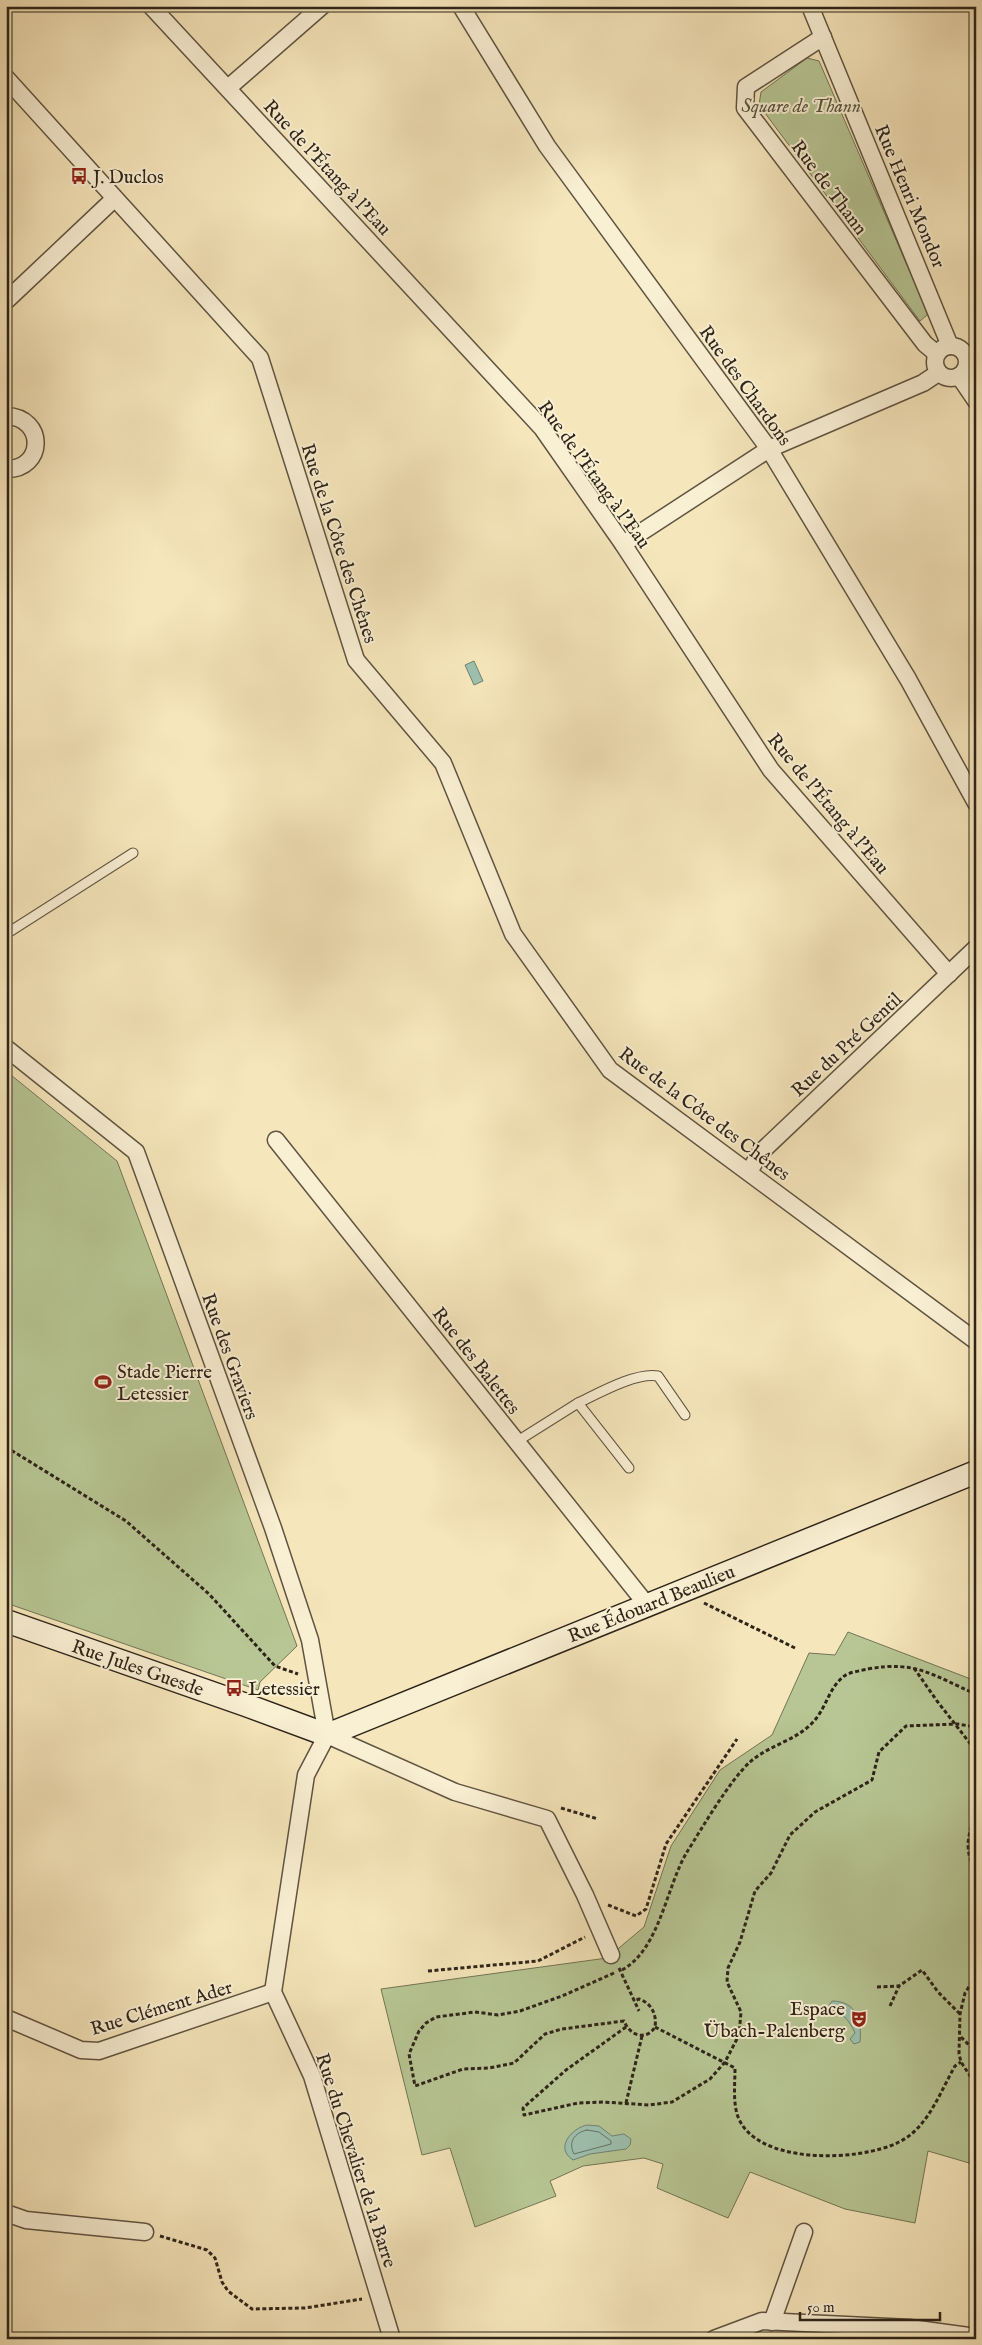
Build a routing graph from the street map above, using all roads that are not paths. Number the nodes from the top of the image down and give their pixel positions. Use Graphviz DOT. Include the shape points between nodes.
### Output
graph roads {
  1 [pos="151,6"];
  2 [pos="322,6"];
  3 [pos="460,6"];
  4 [pos="810,6"];
  5 [pos="823,37"];
  6 [pos="6,78"];
  7 [pos="228,88"];
  8 [pos="114,199"];
  9 [pos="6,301"];
  10 [pos="943,350"];
  11 [pos="967,368"];
  12 [pos="938,373"];
  13 [pos="976,402"];
  14 [pos="6,416"];
  15 [pos="770,449"];
  16 [pos="6,469"];
  17 [pos="623,544"];
  18 [pos="976,803"];
  19 [pos="133,853"];
  20 [pos="6,934"];
  21 [pos="976,948"];
  22 [pos="948,974"];
  23 [pos="6,1048"];
  24 [pos="276,1140"];
  25 [pos="749,1172"];
  26 [pos="976,1341"];
  27 [pos="578,1403"];
  28 [pos="685,1414"];
  29 [pos="516,1442"];
  30 [pos="629,1468"];
  31 [pos="976,1472"];
  32 [pos="647,1605"];
  33 [pos="6,1621"];
  34 [pos="327,1735"];
  35 [pos="611,1955"];
  36 [pos="272,1992"];
  37 [pos="6,2018"];
  38 [pos="6,2213"];
  39 [pos="145,2232"];
  40 [pos="804,2232"];
  41 [pos="772,2322"];
  42 [pos="902,2333"];
  43 [pos="976,2337"];
  44 [pos="392,2339"];
  45 [pos="714,2339"];
  1 -- 7 [label="street, Rue de l'Étang à l'Eau"];
  2 -- 7 [label="street"];
  3 -- 15 [label="street, Rue des Chardons" via="547,146"];
  4 -- 5 [label="street, Rue Henri Mondor"];
  5 -- 10 [label="street, Rue Henri Mondor"];
  5 -- 10 [label="street, Rue de Thann" via="746,87 745,108 925,344"];
  6 -- 8 [label="street, Rue de la Côte des Chênes"];
  7 -- 17 [label="street, Rue de l'Étang à l'Eau" via="542,428"];
  8 -- 9 [label="street"];
  8 -- 25 [label="street, Rue de la Côte des Chênes" via="260,358 356,660 443,762 513,934 610,1070"];
  10 -- 11 [label="street" via="955,346 964,353"];
  10 -- 12 [label="street" via="934,364"];
  11 -- 12 [label="street" via="951,378"];
  11 -- 13 [label="street"];
  12 -- 15 [label="street" via="923,383"];
  14 -- 16 [label="street" via="29,424 36,441 31,458 25,464 16,469"];
  15 -- 17 [label="street"];
  15 -- 18 [label="street, Rue des Chardons" via="908,679"];
  17 -- 22 [label="street, Rue de l'Étang à l'Eau" via="771,770"];
  19 -- 20 [label="lane"];
  21 -- 22 [label="street, Rue du Pré Gentil"];
  22 -- 25 [label="street, Rue du Pré Gentil" via="760,1153"];
  23 -- 34 [label="street, Rue des Graviers" via="136,1152 273,1528 310,1640"];
  24 -- 29 [label="street, Rue des Balettes"];
  25 -- 26 [label="street, Rue de la Côte des Chênes"];
  27 -- 28 [label="lane" via="650,1375 658,1376"];
  27 -- 29 [label="lane"];
  27 -- 30 [label="lane"];
  29 -- 32 [label="street, Rue des Balettes"];
  31 -- 32 [label="street, Rue Édouard Beaulieu"];
  32 -- 34 [label="street, Rue Édouard Beaulieu"];
  33 -- 34 [label="street, Rue Jules Guesde"];
  34 -- 35 [label="street" via="455,1792 548,1819 586,1895"];
  34 -- 36 [label="street" via="306,1775"];
  36 -- 37 [label="street, Rue Clément Ader" via="99,2051 81,2050"];
  36 -- 44 [label="street, Rue du Chevalier de la Barre" via="312,2076"];
  38 -- 39 [label="street" via="26,2220"];
  40 -- 41 [label="street"];
  41 -- 42 [label="street"];
  41 -- 45 [label="street" via="762,2321"];
  42 -- 43 [label="street"];
}
